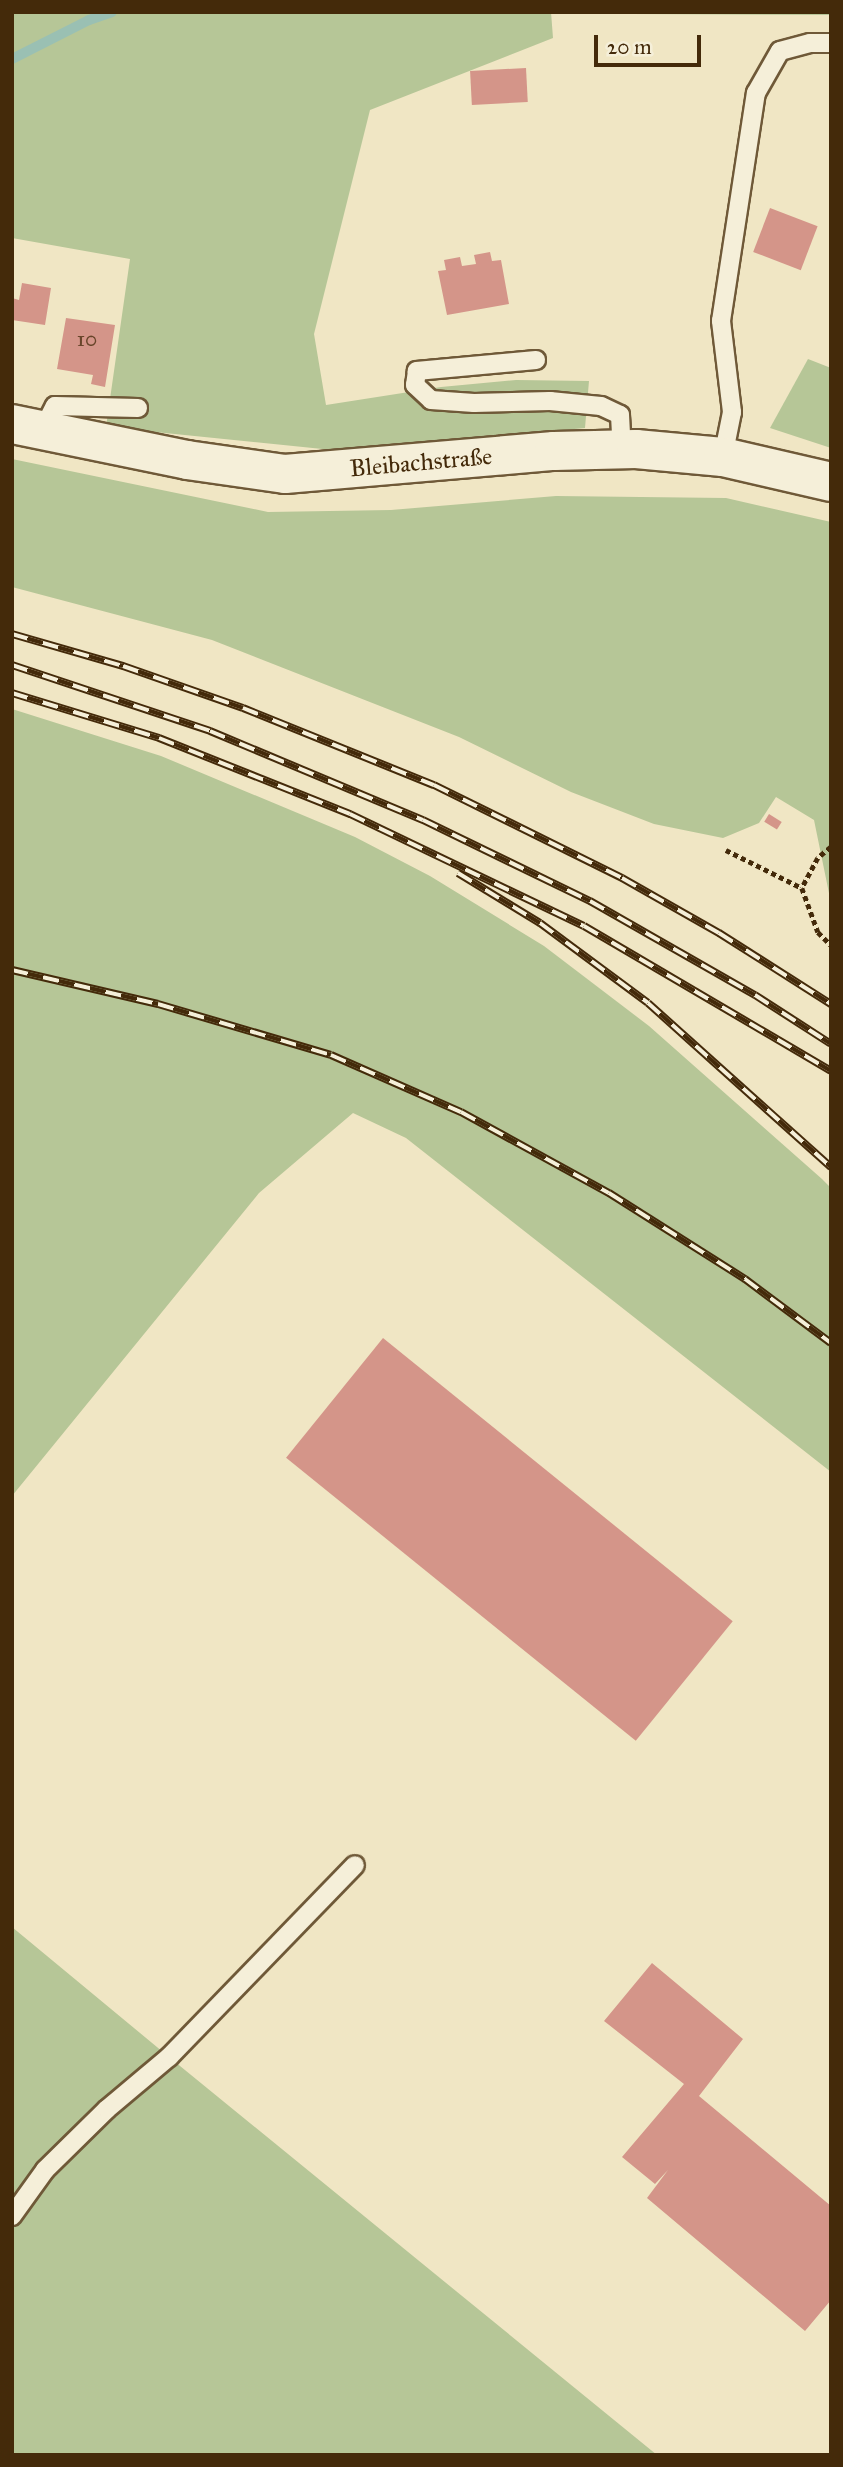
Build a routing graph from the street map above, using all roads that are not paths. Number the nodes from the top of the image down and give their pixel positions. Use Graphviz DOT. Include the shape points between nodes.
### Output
graph roads {
  1 [pos="831,43"];
  2 [pos="536,360"];
  3 [pos="138,408"];
  4 [pos="27,428"];
  5 [pos="621,449"];
  6 [pos="723,457"];
  7 [pos="831,482"];
  8 [pos="355,1865"];
  9 [pos="12,2216"];
  1 -- 6 [label="lane" via="780,51 756,93 721,321 732,412"];
  2 -- 5 [label="lane" via="417,371 415,385 431,400 601,406 620,415"];
  3 -- 4 [label="lane" via="55,405"];
  4 -- 5 [label="main road, Bleibachstraße" via="285,474"];
  5 -- 6 [label="main road, Bleibachstraße"];
  6 -- 7 [label="main road, Bleibachstraße"];
  8 -- 9 [label="lane" via="169,2057 45,2170"];
}
